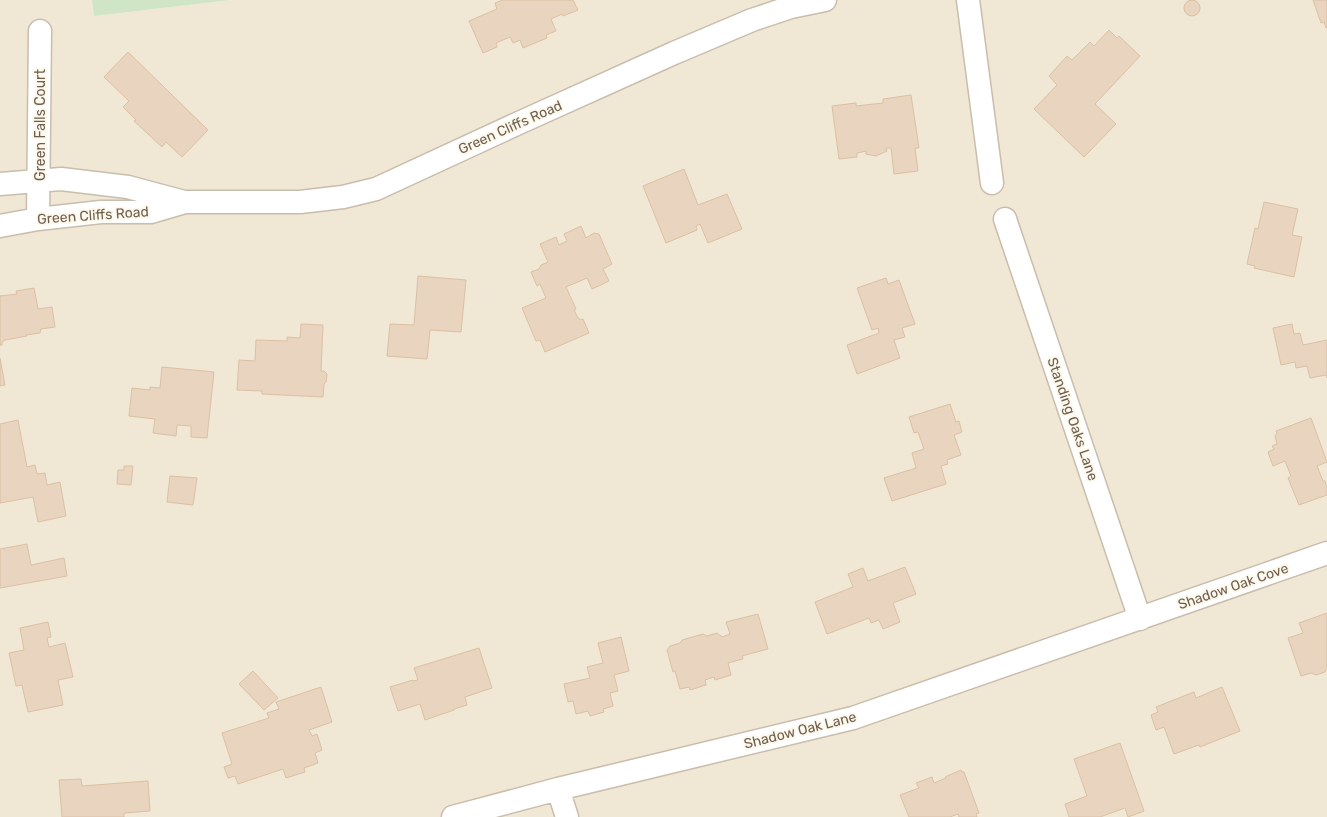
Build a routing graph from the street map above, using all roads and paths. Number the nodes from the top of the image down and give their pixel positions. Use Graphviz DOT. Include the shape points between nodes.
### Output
graph roads {
  1 [pos="825,0"];
  2 [pos="968,0"];
  3 [pos="40,31"];
  4 [pos="39,182"];
  5 [pos="992,183"];
  6 [pos="0,184"];
  7 [pos="184,202"];
  8 [pos="38,219"];
  9 [pos="1005,219"];
  10 [pos="0,226"];
  11 [pos="1327,553"];
  12 [pos="1140,618"];
  13 [pos="558,789"];
  14 [pos="453,817"];
  15 [pos="567,817"];
  1 -- 7 [label="street, Green Cliffs Road" via="752,20 376,189 300,202"];
  2 -- 5 [label="street"];
  3 -- 4 [label="street, Green Falls Court"];
  4 -- 6 [label="street, Green Cliffs Road"];
  4 -- 7 [label="street, Green Cliffs Road" via="61,179 128,187"];
  4 -- 8 [label="street, Green Falls Court"];
  7 -- 8 [label="street, Green Cliffs Road" via="151,212 101,212"];
  8 -- 10 [label="street, Green Cliffs Road"];
  9 -- 12 [label="street, Standing Oaks Lane"];
  11 -- 12 [label="street, Shadow Oak Cove"];
  12 -- 13 [label="street, Shadow Oak Lane" via="853,718"];
  13 -- 14 [label="street, Shadow Oak Lane"];
  13 -- 15 [label="street"];
}
